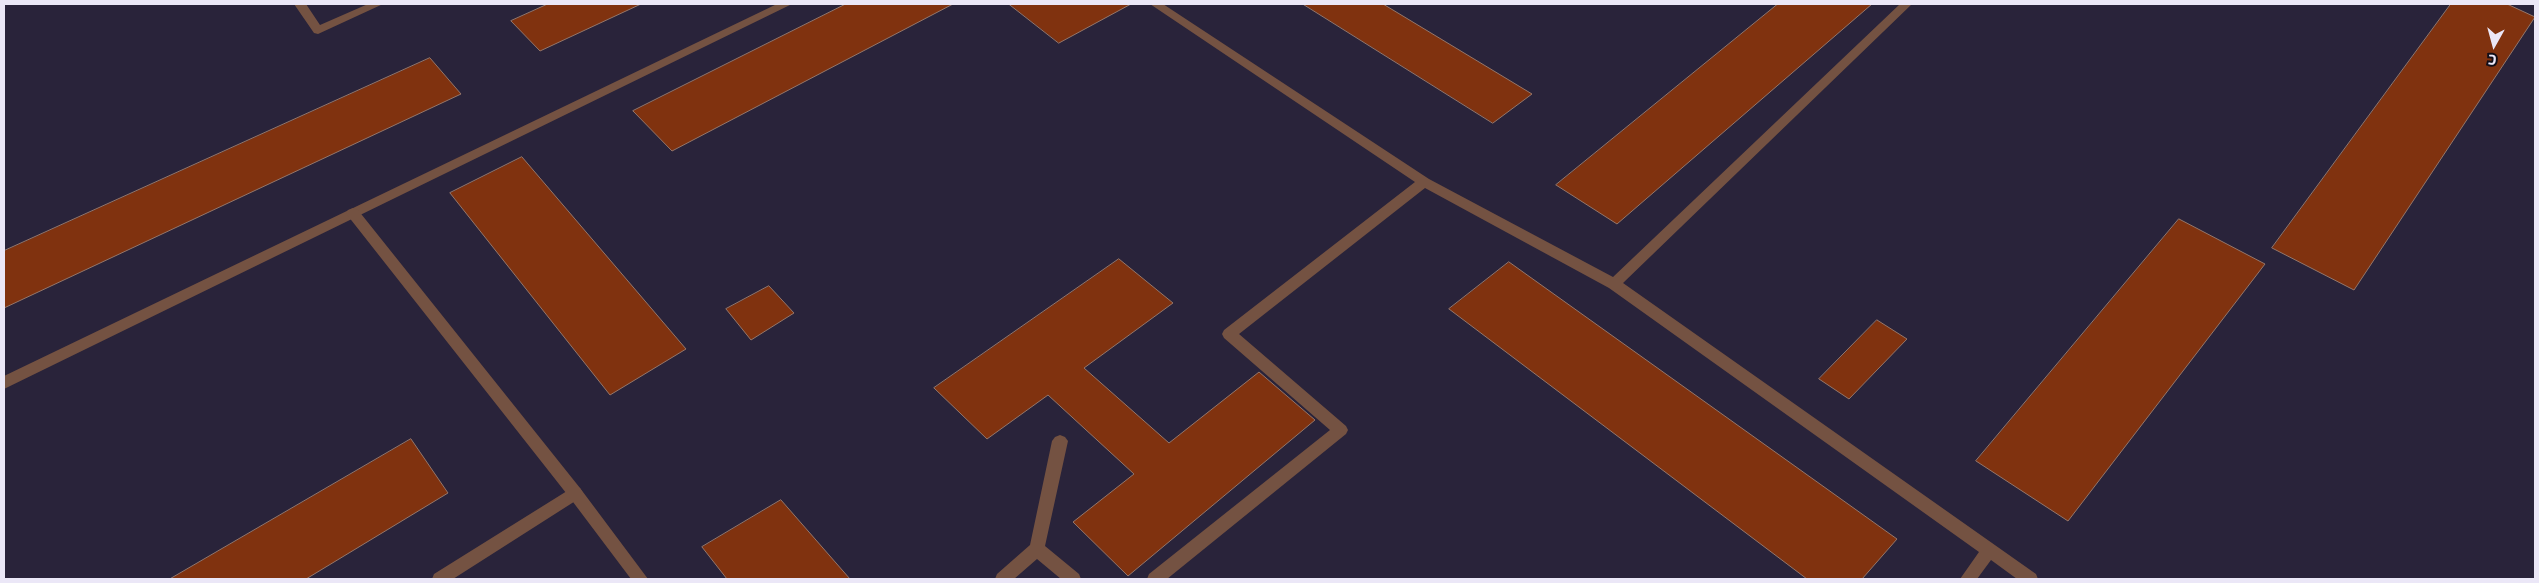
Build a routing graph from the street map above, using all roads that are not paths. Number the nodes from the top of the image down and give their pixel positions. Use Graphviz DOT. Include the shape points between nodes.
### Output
graph roads {
  1 [pos="300,4"];
  2 [pos="377,4"];
  3 [pos="786,4"];
  4 [pos="1156,4"];
  5 [pos="1906,4"];
  6 [pos="1424,182"];
  7 [pos="353,213"];
  8 [pos="1614,284"];
  9 [pos="4,383"];
  10 [pos="1060,441"];
  11 [pos="575,493"];
  12 [pos="1037,549"];
  13 [pos="1988,552"];
  14 [pos="440,579"];
  15 [pos="640,579"];
  16 [pos="1003,579"];
  17 [pos="1073,579"];
  18 [pos="1155,579"];
  19 [pos="1968,579"];
  20 [pos="2030,579"];
  1 -- 2 [label="street" via="318,30"];
  3 -- 7 [label="street"];
  4 -- 6 [label="street"];
  5 -- 8 [label="street"];
  6 -- 8 [label="street"];
  6 -- 18 [label="street" via="1229,334 1341,430"];
  7 -- 9 [label="street"];
  7 -- 11 [label="street"];
  8 -- 13 [label="street"];
  10 -- 12 [label="street"];
  11 -- 14 [label="street"];
  11 -- 15 [label="street"];
  12 -- 16 [label="street"];
  12 -- 17 [label="street"];
  13 -- 19 [label="street"];
  13 -- 20 [label="street"];
}
